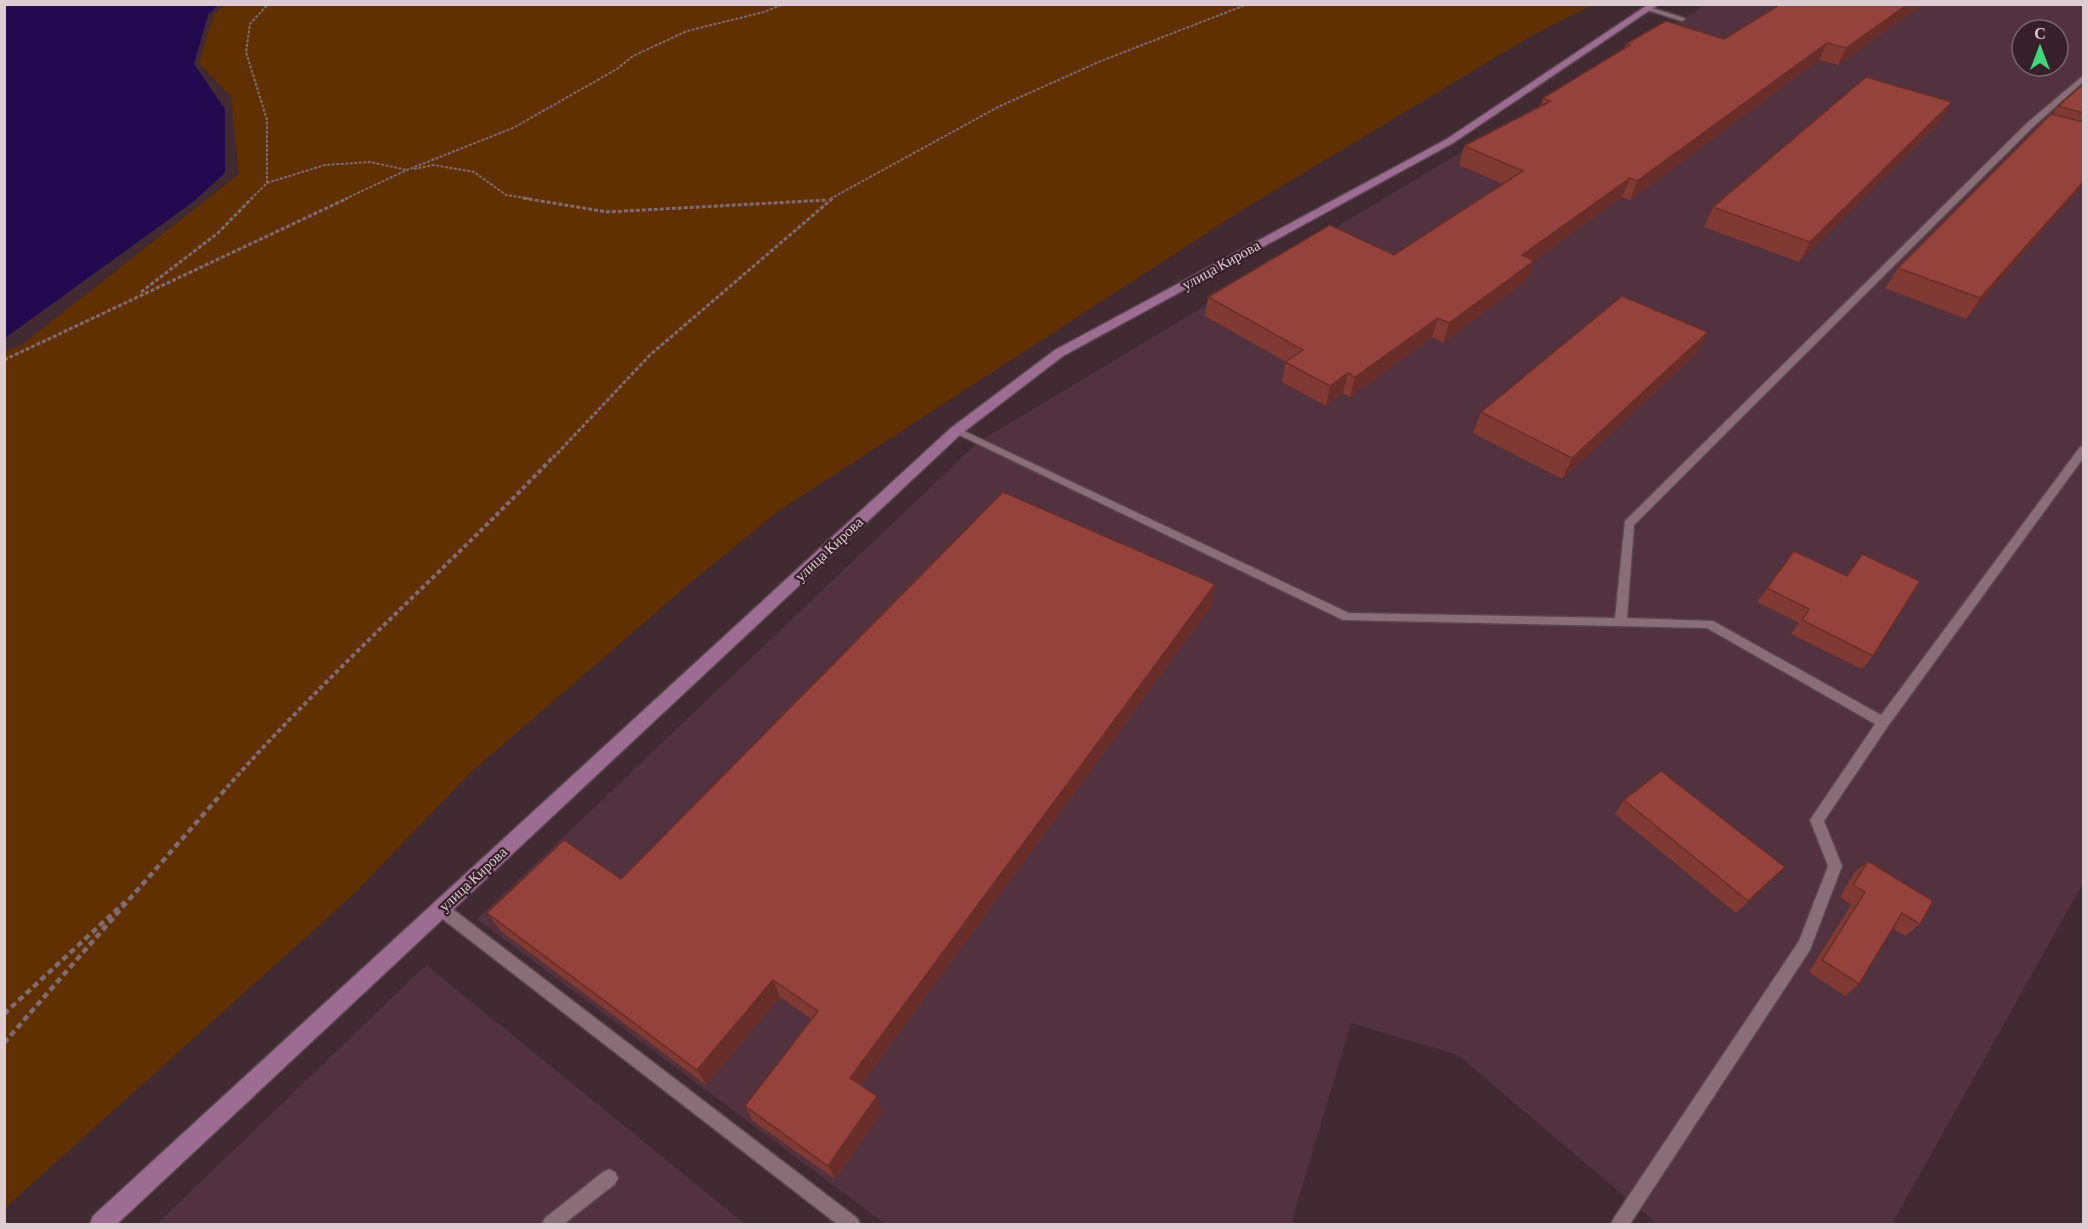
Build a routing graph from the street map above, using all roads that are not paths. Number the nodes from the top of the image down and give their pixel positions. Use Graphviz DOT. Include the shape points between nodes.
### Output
graph roads {
  1 [pos="1652,7"];
  2 [pos="1682,19"];
  3 [pos="2084,77"];
  4 [pos="2030,125"];
  5 [pos="2041,128"];
  6 [pos="956,431"];
  7 [pos="2084,449"];
  8 [pos="1621,623"];
  9 [pos="1883,722"];
  10 [pos="441,909"];
  11 [pos="609,1178"];
  12 [pos="101,1224"];
  13 [pos="550,1224"];
  14 [pos="851,1224"];
  15 [pos="1620,1224"];
  1 -- 2 [label="lane"];
  1 -- 6 [label="street, улица Кирова" via="1450,141 1059,353"];
  3 -- 4 [label="lane"];
  4 -- 5 [label="lane"];
  4 -- 8 [label="lane" via="1629,524"];
  6 -- 8 [label="lane" via="1347,617"];
  6 -- 10 [label="street, улица Кирова"];
  7 -- 9 [label="lane"];
  8 -- 9 [label="lane" via="1709,624"];
  9 -- 15 [label="lane" via="1817,820 1835,866 1805,945"];
  10 -- 12 [label="street, улица Кирова"];
  10 -- 14 [label="lane"];
  11 -- 13 [label="lane"];
}
